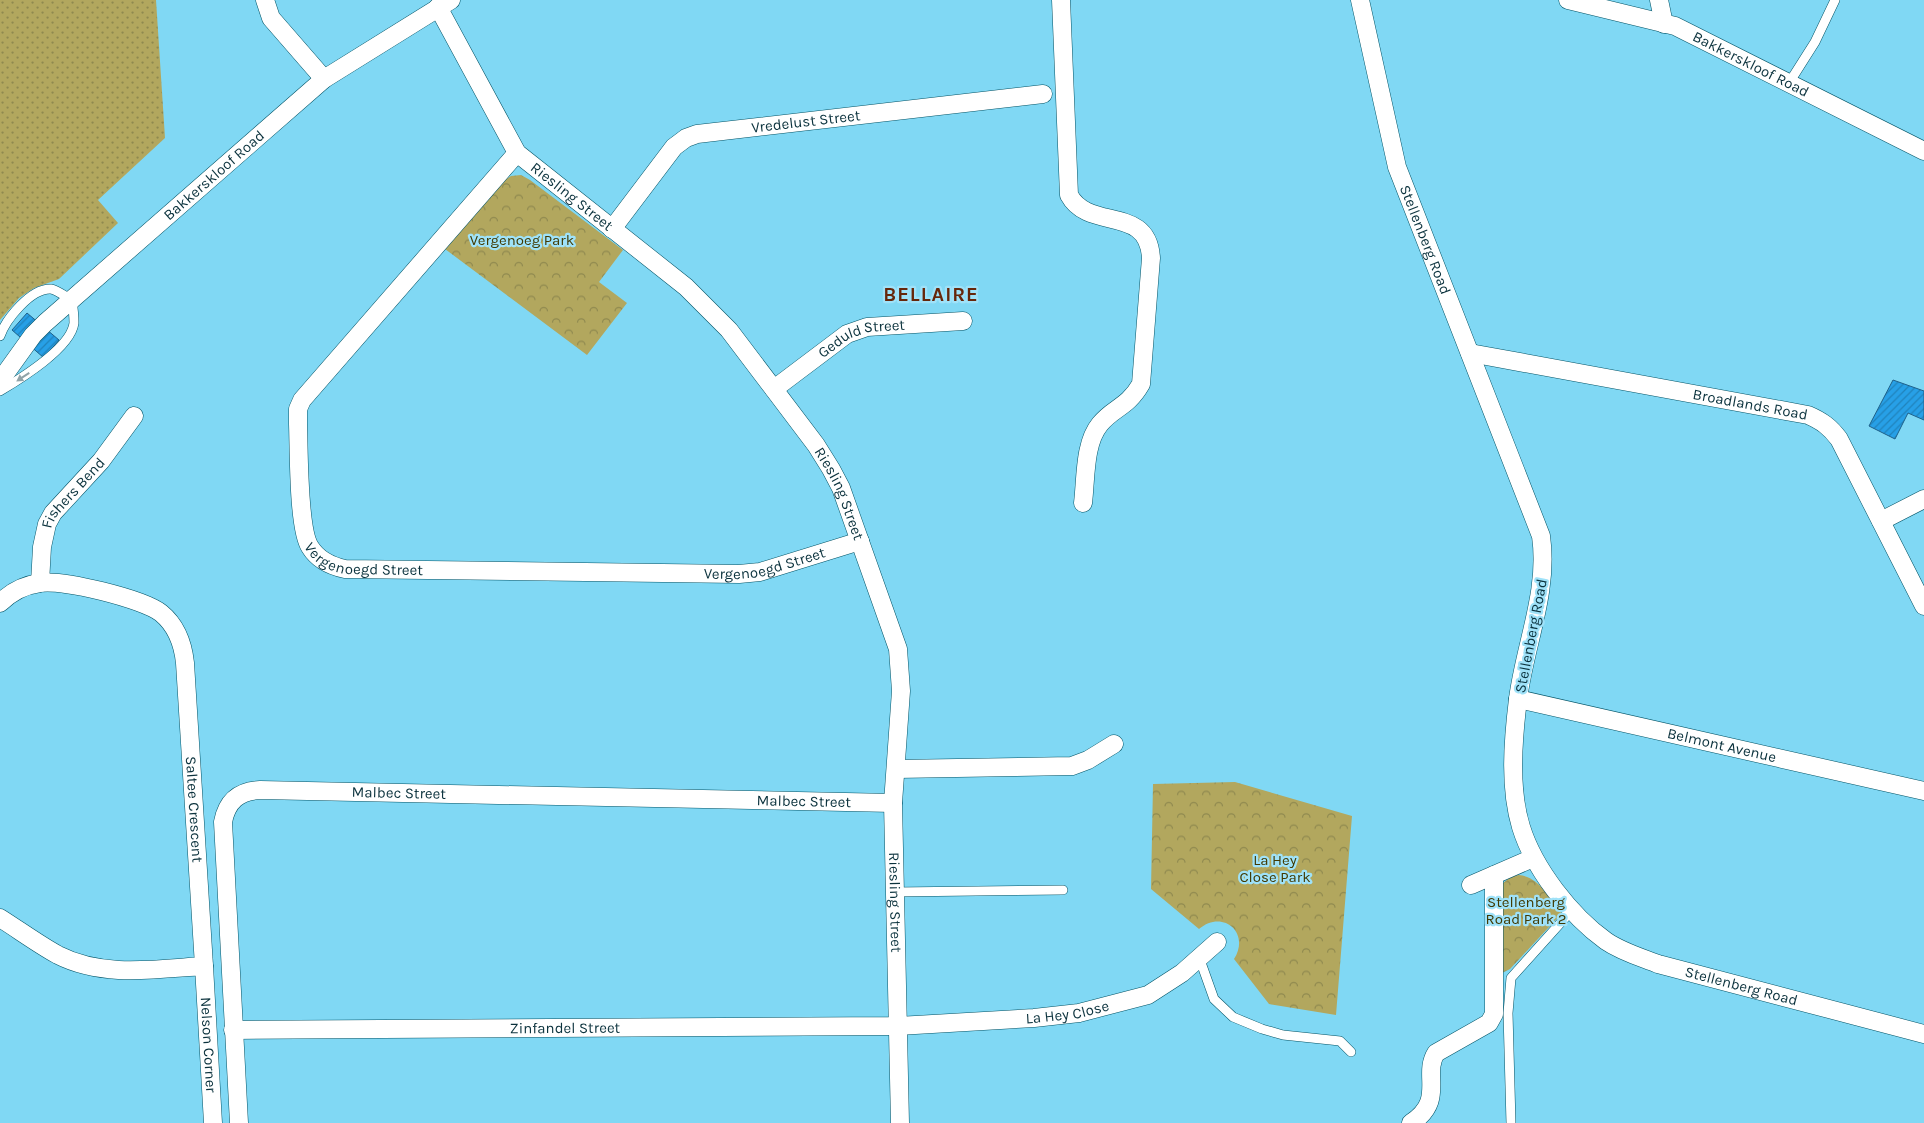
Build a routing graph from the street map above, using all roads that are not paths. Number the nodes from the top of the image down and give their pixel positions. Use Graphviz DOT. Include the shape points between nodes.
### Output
graph roads {
  1 [pos="264,0"];
  2 [pos="1060,0"];
  3 [pos="1360,0"];
  4 [pos="1568,0"];
  5 [pos="1659,0"];
  6 [pos="1835,0"];
  7 [pos="444,3"];
  8 [pos="1664,24"];
  9 [pos="324,79"];
  10 [pos="1789,83"];
  11 [pos="1043,94"];
  12 [pos="1924,151"];
  13 [pos="517,153"];
  14 [pos="612,229"];
  15 [pos="72,300"];
  16 [pos="963,321"];
  17 [pos="0,336"];
  18 [pos="1470,353"];
  19 [pos="0,381"];
  20 [pos="774,389"];
  21 [pos="0,391"];
  22 [pos="134,416"];
  23 [pos="1924,499"];
  24 [pos="1083,503"];
  25 [pos="1881,521"];
  26 [pos="860,540"];
  27 [pos="40,583"];
  28 [pos="0,603"];
  29 [pos="1924,606"];
  30 [pos="1518,699"];
  31 [pos="1114,744"];
  32 [pos="896,769"];
  33 [pos="1924,791"];
  34 [pos="893,803"];
  35 [pos="1533,858"];
  36 [pos="1494,875"];
  37 [pos="1471,885"];
  38 [pos="1063,890"];
  39 [pos="895,892"];
  40 [pos="1573,909"];
  41 [pos="0,918"];
  42 [pos="1217,942"];
  43 [pos="1199,958"];
  44 [pos="204,966"];
  45 [pos="898,1026"];
  46 [pos="233,1030"];
  47 [pos="1924,1034"];
  48 [pos="1351,1052"];
  49 [pos="213,1123"];
  50 [pos="239,1123"];
  51 [pos="900,1123"];
  52 [pos="1411,1123"];
  53 [pos="1511,1123"];
  1 -- 9 [label="street" via="271,18"];
  2 -- 24 [label="street" via="1069,194 1082,210 1140,230 1151,245 1152,258 1141,384 1134,396 1101,422 1094,432"];
  3 -- 18 [label="street, Stellenberg Road" via="1397,167"];
  4 -- 8 [label="street, Bakkerskloof Road"];
  5 -- 8 [label="street"];
  6 -- 10 [label="lane" via="1815,42"];
  7 -- 9 [label="street, Bakkerskloof Road"];
  7 -- 13 [label="street, Riesling Street"];
  8 -- 10 [label="street, Bakkerskloof Road" via="1675,26"];
  9 -- 15 [label="street, Bakkerskloof Road"];
  10 -- 12 [label="street, Bakkerskloof Road"];
  11 -- 14 [label="street, Vredelust Street" via="697,134 674,146"];
  13 -- 14 [label="street, Riesling Street"];
  13 -- 26 [label="street, Vergenoegd Street" via="302,400 298,424 304,530 314,553 328,564 345,569 739,574 760,572"];
  14 -- 20 [label="street, Riesling Street" via="709,308"];
  15 -- 17 [label="lane" via="52,289 41,291 21,305 4,325"];
  15 -- 19 [label="street, Bakkerskloof Road" via="33,336"];
  15 -- 21 [label="lane, one-way" via="74,325 54,354"];
  16 -- 20 [label="street, Geduld Street" via="876,326 848,334"];
  18 -- 25 [label="street, Broadlands Road" via="1808,415 1830,427 1839,439"];
  18 -- 30 [label="street, Stellenberg Road" via="1541,536 1542,583"];
  20 -- 26 [label="street, Riesling Street" via="831,469"];
  22 -- 27 [label="street, Fishers Bend" via="101,461 47,524"];
  23 -- 25 [label="street"];
  25 -- 29 [label="street, Broadlands Road"];
  26 -- 32 [label="street, Riesling Street" via="898,649 901,668"];
  27 -- 28 [label="street, Saltee Crescent" via="18,590"];
  27 -- 44 [label="street, Saltee Crescent" via="62,583 141,603 170,622 181,641 186,663"];
  30 -- 33 [label="street, Belmont Avenue"];
  30 -- 35 [label="street, Stellenberg Road" via="1514,768 1516,793 1520,826"];
  31 -- 32 [label="street" via="1072,766"];
  32 -- 34 [label="street, Riesling Street"];
  34 -- 39 [label="street, Riesling Street"];
  34 -- 46 [label="street, Malbec Street" via="260,790 242,793 229,805 223,822"];
  35 -- 36 [label="street"];
  35 -- 40 [label="street, Stellenberg Road"];
  36 -- 37 [label="street"];
  36 -- 52 [label="street" via="1494,1014 1489,1023 1436,1053 1429,1101 1422,1115"];
  38 -- 39 [label="lane"];
  39 -- 45 [label="street, Riesling Street"];
  40 -- 47 [label="street, Stellenberg Road" via="1606,940 1626,952 1658,964"];
  40 -- 53 [label="lane" via="1511,978 1508,1013"];
  41 -- 44 [label="street" via="58,955 96,968 128,970"];
  42 -- 43 [label="street, La Hey Close"];
  43 -- 45 [label="street, La Hey Close" via="1148,995 1110,1006 1034,1018"];
  43 -- 48 [label="lane" via="1214,999 1233,1017 1283,1035 1340,1041"];
  44 -- 49 [label="street, Nelson Corner"];
  45 -- 46 [label="street, Zinfandel Street"];
  45 -- 51 [label="street, Riesling Street"];
  46 -- 50 [label="street, Malbec Street"];
}
